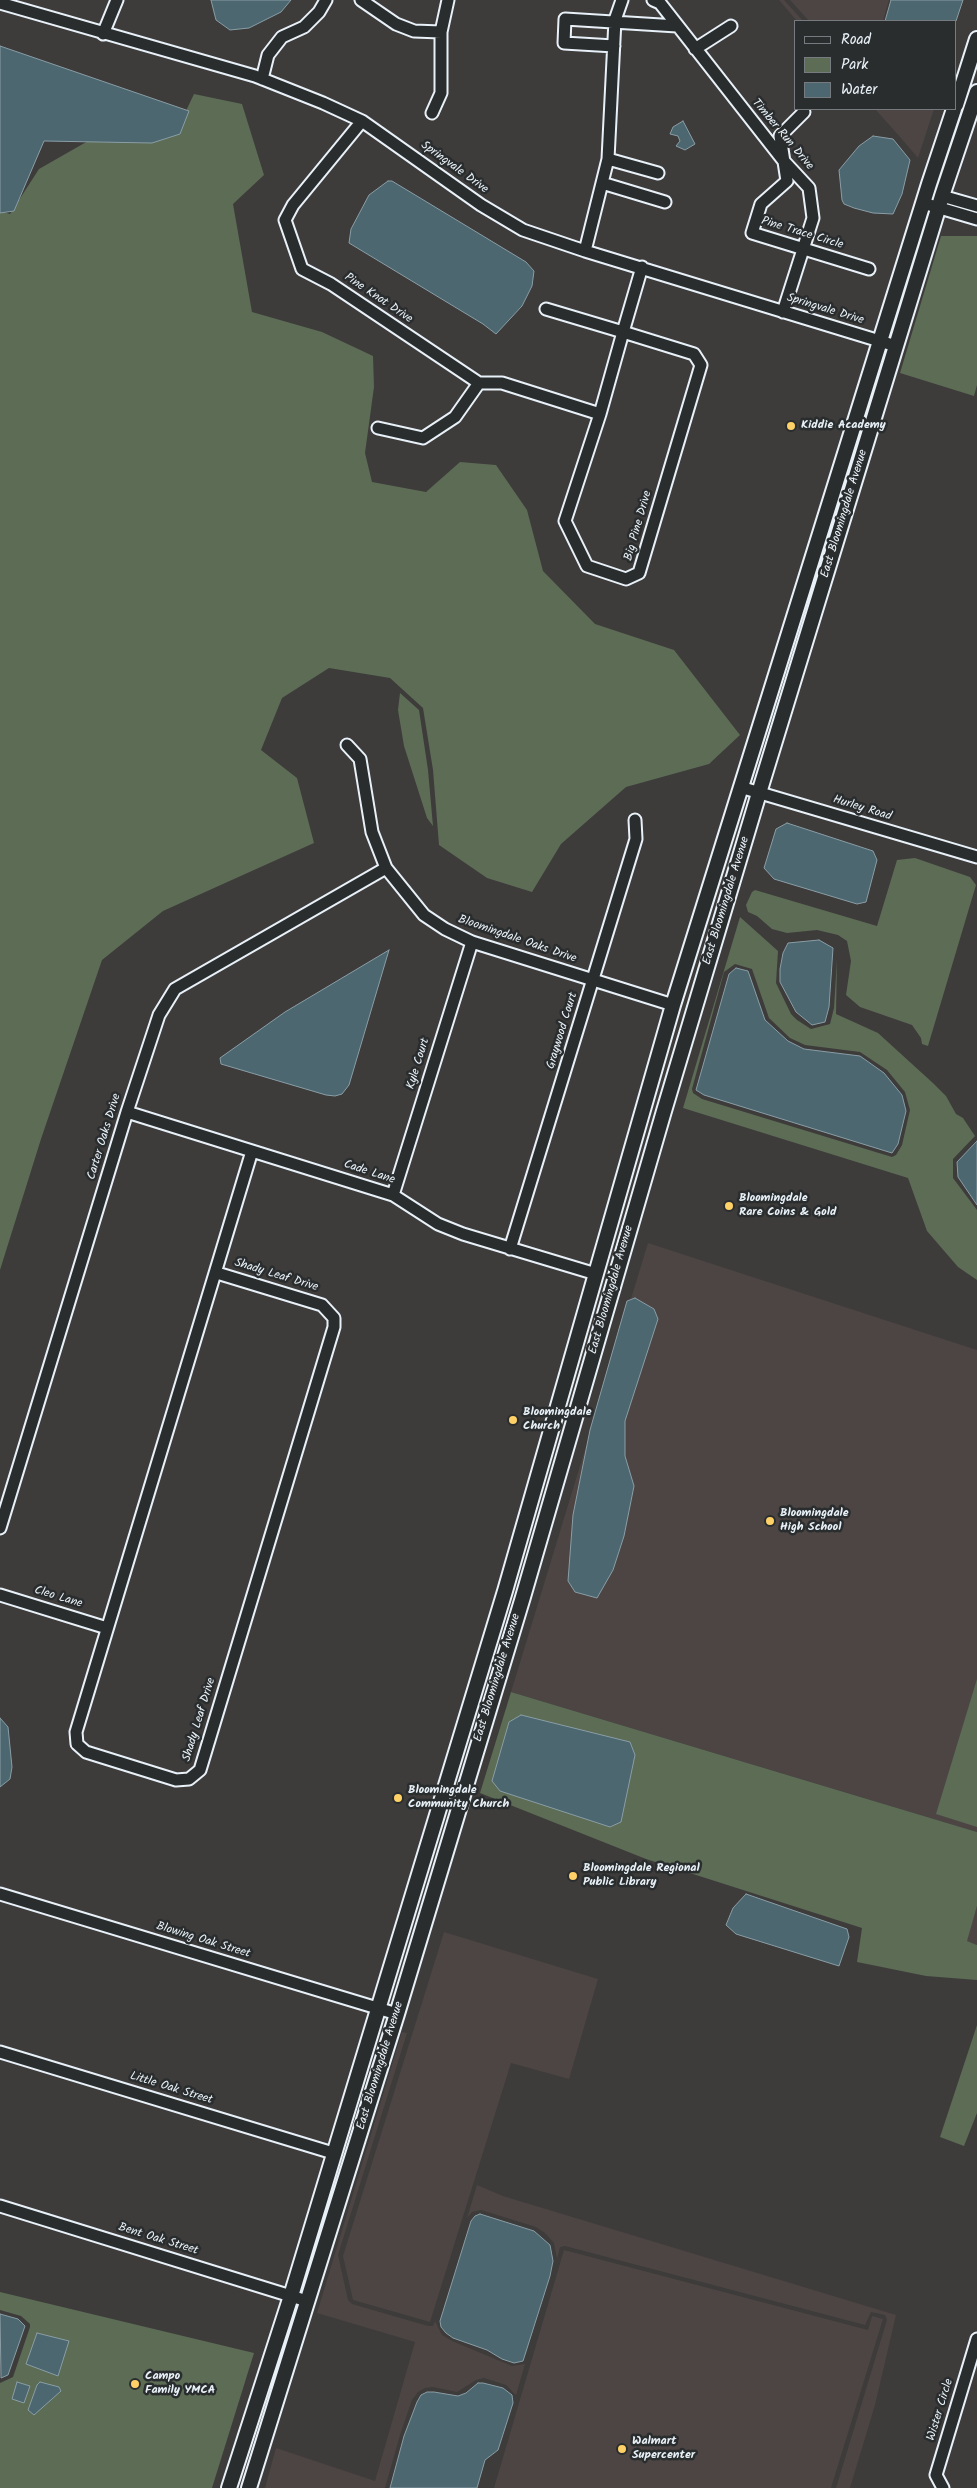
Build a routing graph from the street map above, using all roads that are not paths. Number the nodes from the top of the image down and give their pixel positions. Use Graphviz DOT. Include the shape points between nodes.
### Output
graph roads {
  1 [pos="117,0"];
  2 [pos="326,0"];
  3 [pos="361,0"];
  4 [pos="448,0"];
  5 [pos="622,0"];
  6 [pos="653,0"];
  7 [pos="0,2"];
  8 [pos="615,22"];
  9 [pos="677,26"];
  10 [pos="731,26"];
  11 [pos="441,32"];
  12 [pos="103,34"];
  13 [pos="977,39"];
  14 [pos="614,46"];
  15 [pos="694,49"];
  16 [pos="262,79"];
  17 [pos="977,92"];
  18 [pos="957,102"];
  19 [pos="954,110"];
  20 [pos="804,112"];
  21 [pos="432,114"];
  22 [pos="362,121"];
  23 [pos="608,159"];
  24 [pos="783,160"];
  25 [pos="658,173"];
  26 [pos="602,184"];
  27 [pos="665,202"];
  28 [pos="940,202"];
  29 [pos="923,203"];
  30 [pos="977,206"];
  31 [pos="977,219"];
  32 [pos="804,249"];
  33 [pos="585,251"];
  34 [pos="642,267"];
  35 [pos="869,269"];
  36 [pos="546,309"];
  37 [pos="783,312"];
  38 [pos="623,332"];
  39 [pos="880,341"];
  40 [pos="896,346"];
  41 [pos="479,383"];
  42 [pos="600,414"];
  43 [pos="378,428"];
  44 [pos="347,745"];
  45 [pos="740,787"];
  46 [pos="759,793"];
  47 [pos="635,820"];
  48 [pos="977,858"];
  49 [pos="386,868"];
  50 [pos="472,942"];
  51 [pos="593,980"];
  52 [pos="673,1005"];
  53 [pos="646,1097"];
  54 [pos="664,1111"];
  55 [pos="127,1112"];
  56 [pos="252,1151"];
  57 [pos="393,1195"];
  58 [pos="510,1249"];
  59 [pos="217,1273"];
  60 [pos="596,1274"];
  61 [pos="615,1279"];
  62 [pos="0,1528"];
  63 [pos="505,1591"];
  64 [pos="0,1594"];
  65 [pos="523,1596"];
  66 [pos="107,1628"];
  67 [pos="0,1894"];
  68 [pos="378,2008"];
  69 [pos="397,2014"];
  70 [pos="0,2052"];
  71 [pos="333,2153"];
  72 [pos="0,2206"];
  73 [pos="291,2296"];
  74 [pos="307,2301"];
  75 [pos="977,2339"];
  76 [pos="229,2488"];
  77 [pos="249,2488"];
  78 [pos="943,2488"];
  1 -- 12 [label="street"];
  2 -- 16 [label="street" via="304,27 282,38 268,55"];
  3 -- 11 [label="street" via="396,24 414,31"];
  4 -- 11 [label="street"];
  5 -- 8 [label="street"];
  6 -- 9 [label="street, Timber Run Drive" via="660,3"];
  7 -- 12 [label="street, Springvale Drive"];
  8 -- 9 [label="street"];
  8 -- 14 [label="street"];
  8 -- 14 [label="street" via="565,19 564,43"];
  9 -- 15 [label="street, Timber Run Drive"];
  10 -- 15 [label="street"];
  11 -- 21 [label="street" via="441,94"];
  12 -- 16 [label="street, Springvale Drive"];
  13 -- 18 [label="main road"];
  14 -- 23 [label="street"];
  15 -- 24 [label="street, Timber Run Drive"];
  16 -- 22 [label="street, Springvale Drive"];
  17 -- 28 [label="main road, East Bloomingdale Avenue"];
  19 -- 29 [label="main road, East Bloomingdale Avenue"];
  20 -- 24 [label="street" via="780,136"];
  22 -- 33 [label="street, Springvale Drive" via="514,225"];
  22 -- 41 [label="street, Pine Knot Drive" via="293,205 286,220 302,269 331,284"];
  23 -- 25 [label="street"];
  23 -- 26 [label="street"];
  24 -- 32 [label="street, Timber Run Drive" via="809,188 813,218"];
  24 -- 32 [label="street, Pine Trace Circle" via="787,181 761,204 752,233"];
  26 -- 27 [label="street"];
  26 -- 33 [label="street"];
  28 -- 29 [label="street"];
  28 -- 30 [label="street"];
  28 -- 31 [label="street"];
  28 -- 40 [label="main road, East Bloomingdale Avenue"];
  29 -- 39 [label="main road, East Bloomingdale Avenue"];
  32 -- 35 [label="street, Pine Trace Circle"];
  32 -- 37 [label="street, Timber Run Drive"];
  33 -- 34 [label="street, Springvale Drive"];
  34 -- 37 [label="street, Springvale Drive"];
  34 -- 38 [label="street, Big Pine Drive"];
  36 -- 38 [label="street, Big Pine Drive"];
  37 -- 39 [label="street, Springvale Drive"];
  38 -- 42 [label="street, Big Pine Drive"];
  38 -- 42 [label="street, Big Pine Drive" via="694,354 701,365 639,573 626,579 587,566 564,521"];
  39 -- 40 [label="street, Springvale Drive"];
  39 -- 45 [label="main road, East Bloomingdale Avenue"];
  40 -- 46 [label="main road, East Bloomingdale Avenue"];
  41 -- 42 [label="street" via="502,383"];
  41 -- 43 [label="street" via="455,417 423,438"];
  44 -- 49 [label="street, Bloomingdale Oaks Drive" via="360,759 372,832"];
  45 -- 46 [label="street, Hurley Road"];
  45 -- 52 [label="main road, East Bloomingdale Avenue"];
  46 -- 48 [label="street, Hurley Road"];
  46 -- 54 [label="main road, East Bloomingdale Avenue"];
  47 -- 51 [label="street, Graywood Court" via="636,839"];
  49 -- 50 [label="street, Bloomingdale Oaks Drive" via="424,915"];
  49 -- 55 [label="street, Carter Oaks Drive" via="175,988 159,1015"];
  50 -- 51 [label="street, Bloomingdale Oaks Drive"];
  50 -- 57 [label="street, Kyle Court"];
  51 -- 52 [label="street, Bloomingdale Oaks Drive"];
  51 -- 58 [label="street, Graywood Court"];
  52 -- 53 [label="main road, East Bloomingdale Avenue"];
  53 -- 54 [label="main road"];
  53 -- 60 [label="main road, East Bloomingdale Avenue"];
  54 -- 61 [label="main road, East Bloomingdale Avenue"];
  55 -- 56 [label="street, Cade Lane"];
  55 -- 62 [label="street, Carter Oaks Drive"];
  56 -- 57 [label="street, Cade Lane"];
  56 -- 59 [label="street, Shady Leaf Drive"];
  57 -- 58 [label="street, Cade Lane" via="438,1224"];
  58 -- 60 [label="street, Cade Lane"];
  59 -- 66 [label="street, Shady Leaf Drive"];
  59 -- 66 [label="street, Shady Leaf Drive" via="322,1305 334,1318 334,1327 200,1770 189,1779 176,1780 86,1752 78,1744 76,1732"];
  60 -- 61 [label="main road"];
  60 -- 63 [label="main road, East Bloomingdale Avenue"];
  61 -- 65 [label="main road, East Bloomingdale Avenue"];
  63 -- 65 [label="main road"];
  63 -- 68 [label="main road, East Bloomingdale Avenue"];
  64 -- 66 [label="street, Cleo Lane"];
  65 -- 69 [label="main road, East Bloomingdale Avenue"];
  67 -- 68 [label="street, Blowing Oak Street"];
  68 -- 69 [label="street, Blowing Oak Street"];
  68 -- 71 [label="main road, East Bloomingdale Avenue"];
  69 -- 74 [label="main road, East Bloomingdale Avenue"];
  70 -- 71 [label="street, Little Oak Street"];
  71 -- 73 [label="main road, East Bloomingdale Avenue"];
  72 -- 73 [label="street, Bent Oak Street"];
  73 -- 74 [label="street, Bent Oak Street"];
  73 -- 76 [label="main road, East Bloomingdale Avenue"];
  74 -- 77 [label="main road, East Bloomingdale Avenue"];
  75 -- 78 [label="street, Wister Circle" via="936,2475"];
}
